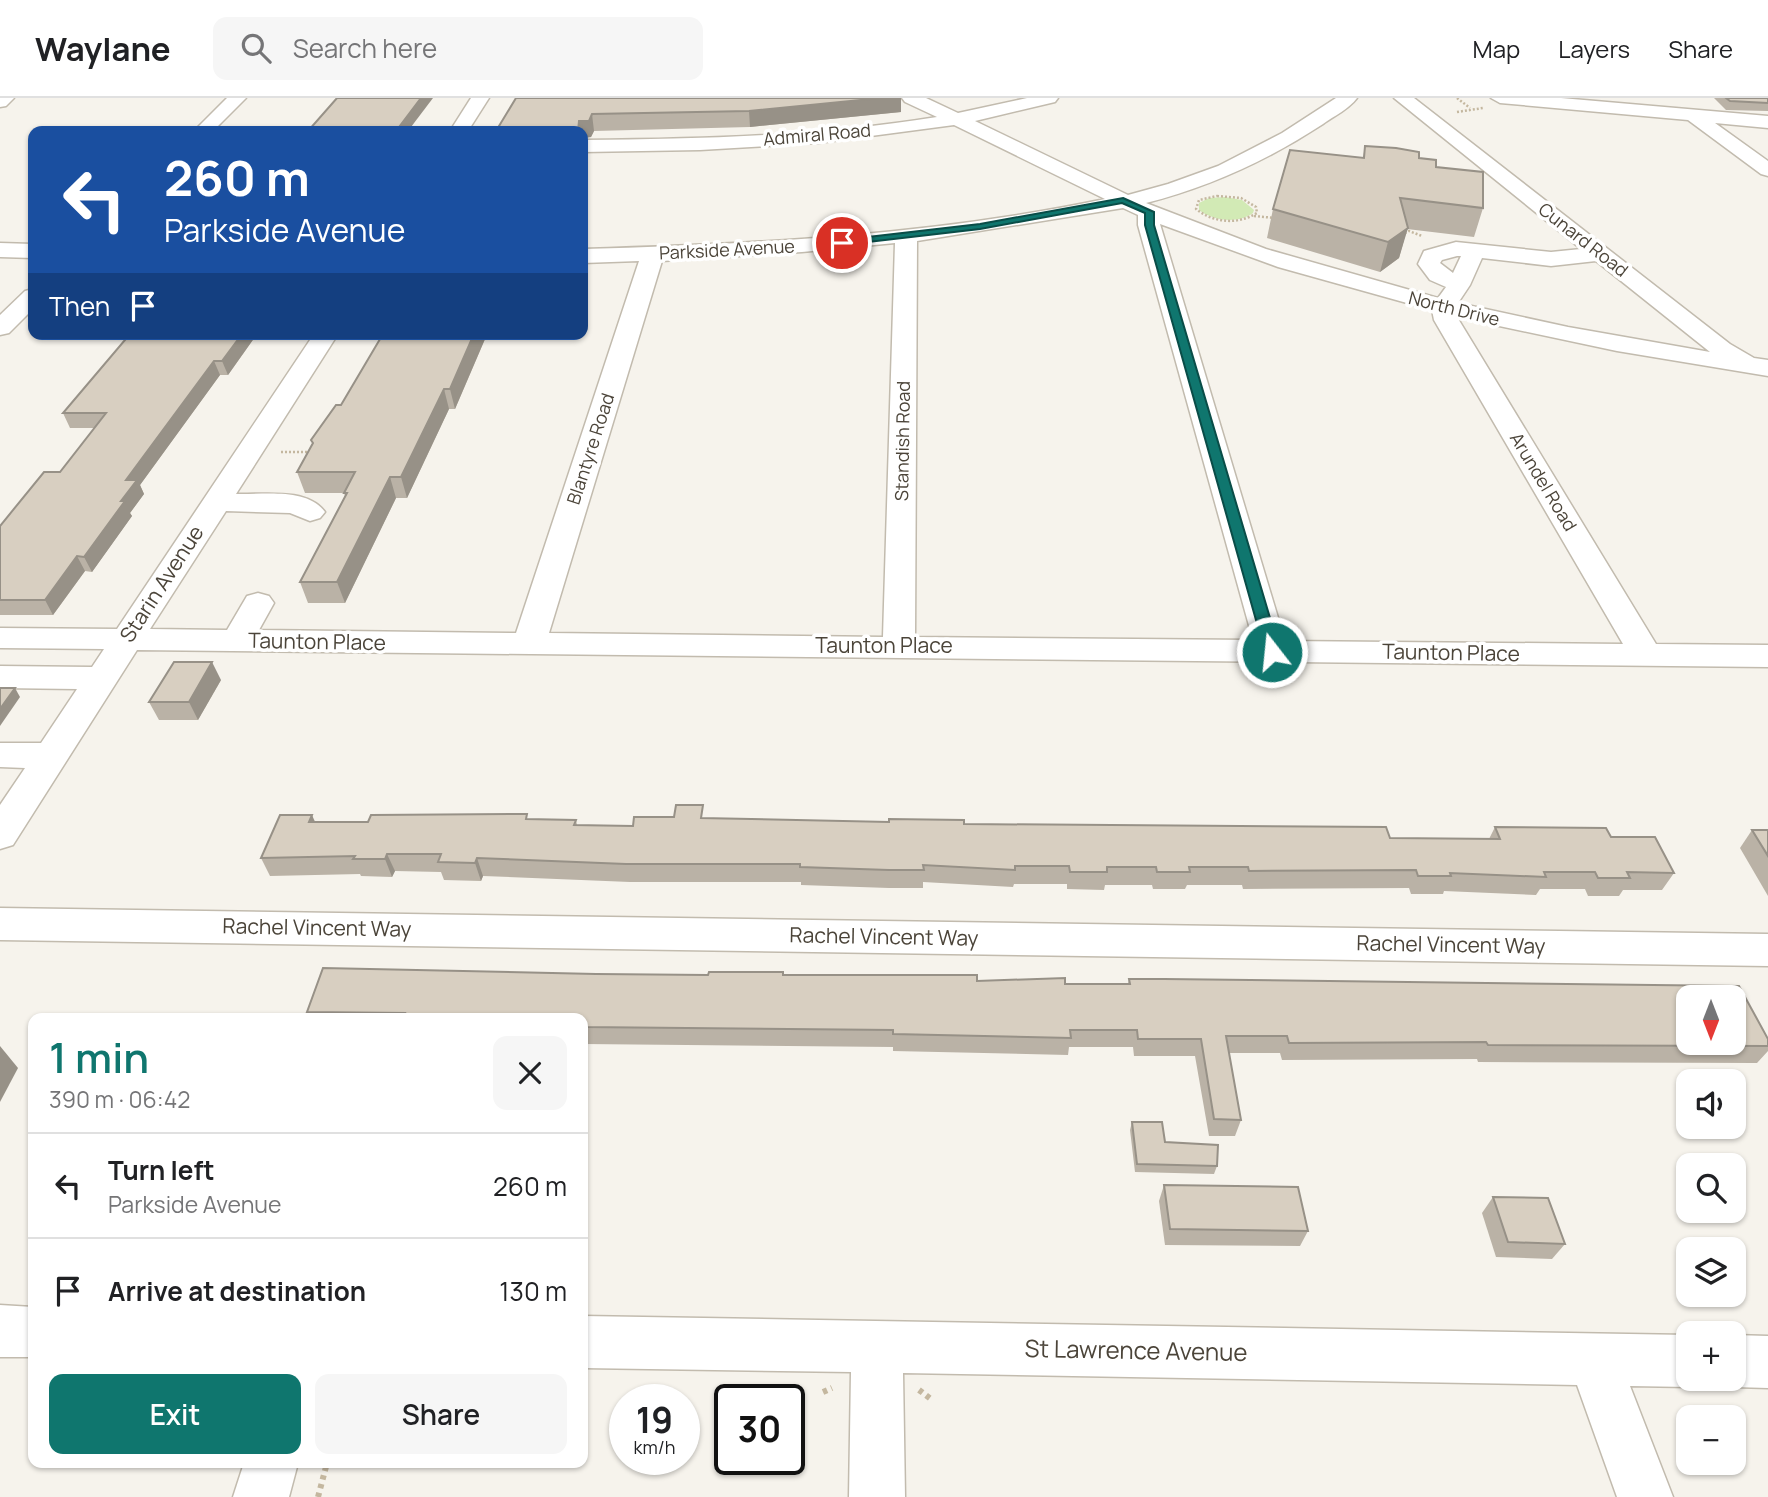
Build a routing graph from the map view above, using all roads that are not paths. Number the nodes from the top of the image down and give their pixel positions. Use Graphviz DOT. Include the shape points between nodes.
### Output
graph roads {
  1 [pos="5,98"];
  2 [pos="237,98"];
  3 [pos="480,98"];
  4 [pos="911,98"];
  5 [pos="1049,98"];
  6 [pos="1348,98"];
  7 [pos="1403,98"];
  8 [pos="1676,98"];
  9 [pos="1495,101"];
  10 [pos="0,102"];
  11 [pos="1695,117"];
  12 [pos="957,119"];
  13 [pos="1524,119"];
  14 [pos="1768,121"];
  15 [pos="208,126"];
  16 [pos="462,126"];
  17 [pos="588,146"];
  18 [pos="1768,170"];
  19 [pos="1123,200"];
  20 [pos="1149,212"];
  21 [pos="906,236"];
  22 [pos="1475,249"];
  23 [pos="0,250"];
  24 [pos="28,251"];
  25 [pos="653,254"];
  26 [pos="1601,254"];
  27 [pos="588,256"];
  28 [pos="1451,296"];
  29 [pos="28,301"];
  30 [pos="0,328"];
  31 [pos="322,340"];
  32 [pos="1764,370"];
  33 [pos="215,502"];
  34 [pos="310,512"];
  35 [pos="258,603"];
  36 [pos="0,638"];
  37 [pos="125,640"];
  38 [pos="237,641"];
  39 [pos="529,644"];
  40 [pos="899,646"];
  41 [pos="1272,652"];
  42 [pos="1646,655"];
  43 [pos="1768,656"];
  44 [pos="101,678"];
  45 [pos="11,684"];
  46 [pos="0,755"];
  47 [pos="51,756"];
  48 [pos="0,835"];
  49 [pos="0,924"];
  50 [pos="1768,950"];
  51 [pos="588,1342"];
  52 [pos="877,1347"];
  53 [pos="1594,1359"];
  54 [pos="1676,1360"];
  55 [pos="1746,1361"];
  56 [pos="1768,1362"];
  57 [pos="270,1468"];
  58 [pos="261,1497"];
  59 [pos="877,1497"];
  60 [pos="1645,1497"];
  1 -- 10 [label="street"];
  2 -- 15 [label="street"];
  3 -- 16 [label="street"];
  4 -- 12 [label="street"];
  5 -- 12 [label="street, Admiral Road"];
  6 -- 19 [label="street, Parkside Avenue" via="1300,133 1225,170"];
  7 -- 26 [label="street, Cunard Road"];
  8 -- 11 [label="street"];
  9 -- 11 [label="street"];
  9 -- 13 [label="street"];
  11 -- 14 [label="street"];
  11 -- 18 [label="street"];
  12 -- 17 [label="street, Admiral Road" via="772,139"];
  12 -- 19 [label="street"];
  19 -- 20 [label="street, North Drive"];
  19 -- 21 [label="street, Parkside Avenue"];
  20 -- 28 [label="street, North Drive" via="1279,259"];
  20 -- 41 [label="street"];
  21 -- 25 [label="street, Parkside Avenue"];
  21 -- 40 [label="street, Standish Road"];
  22 -- 26 [label="street" via="1551,259"];
  22 -- 28 [label="street"];
  22 -- 28 [label="street" via="1443,251 1430,260"];
  23 -- 24 [label="street"];
  25 -- 27 [label="street, Parkside Avenue"];
  25 -- 39 [label="street, Blantyre Road"];
  26 -- 32 [label="street, Cunard Road" via="1721,349"];
  28 -- 32 [label="street, North Drive" via="1609,344"];
  28 -- 42 [label="street, Arundel Road" via="1446,320"];
  29 -- 30 [label="street"];
  31 -- 33 [label="street, Starin Avenue"];
  33 -- 34 [label="street" via="296,504"];
  33 -- 37 [label="street, Starin Avenue"];
  35 -- 38 [label="street"];
  36 -- 37 [label="street, Taunton Place"];
  37 -- 38 [label="street, Taunton Place"];
  37 -- 44 [label="street, Starin Avenue"];
  38 -- 39 [label="street, Taunton Place"];
  39 -- 40 [label="street, Taunton Place"];
  40 -- 41 [label="street, Taunton Place"];
  41 -- 42 [label="street, Taunton Place"];
  42 -- 43 [label="street, Taunton Place"];
  44 -- 45 [label="street"];
  44 -- 47 [label="street, Starin Avenue"];
  46 -- 47 [label="street"];
  47 -- 48 [label="street, Starin Avenue"];
  49 -- 50 [label="street, Rachel Vincent Way"];
  51 -- 52 [label="street, St Lawrence Avenue"];
  52 -- 53 [label="street, St Lawrence Avenue"];
  52 -- 59 [label="street"];
  53 -- 54 [label="street, St Lawrence Avenue"];
  53 -- 60 [label="street"];
  55 -- 56 [label="street"];
  57 -- 58 [label="street"];
}
